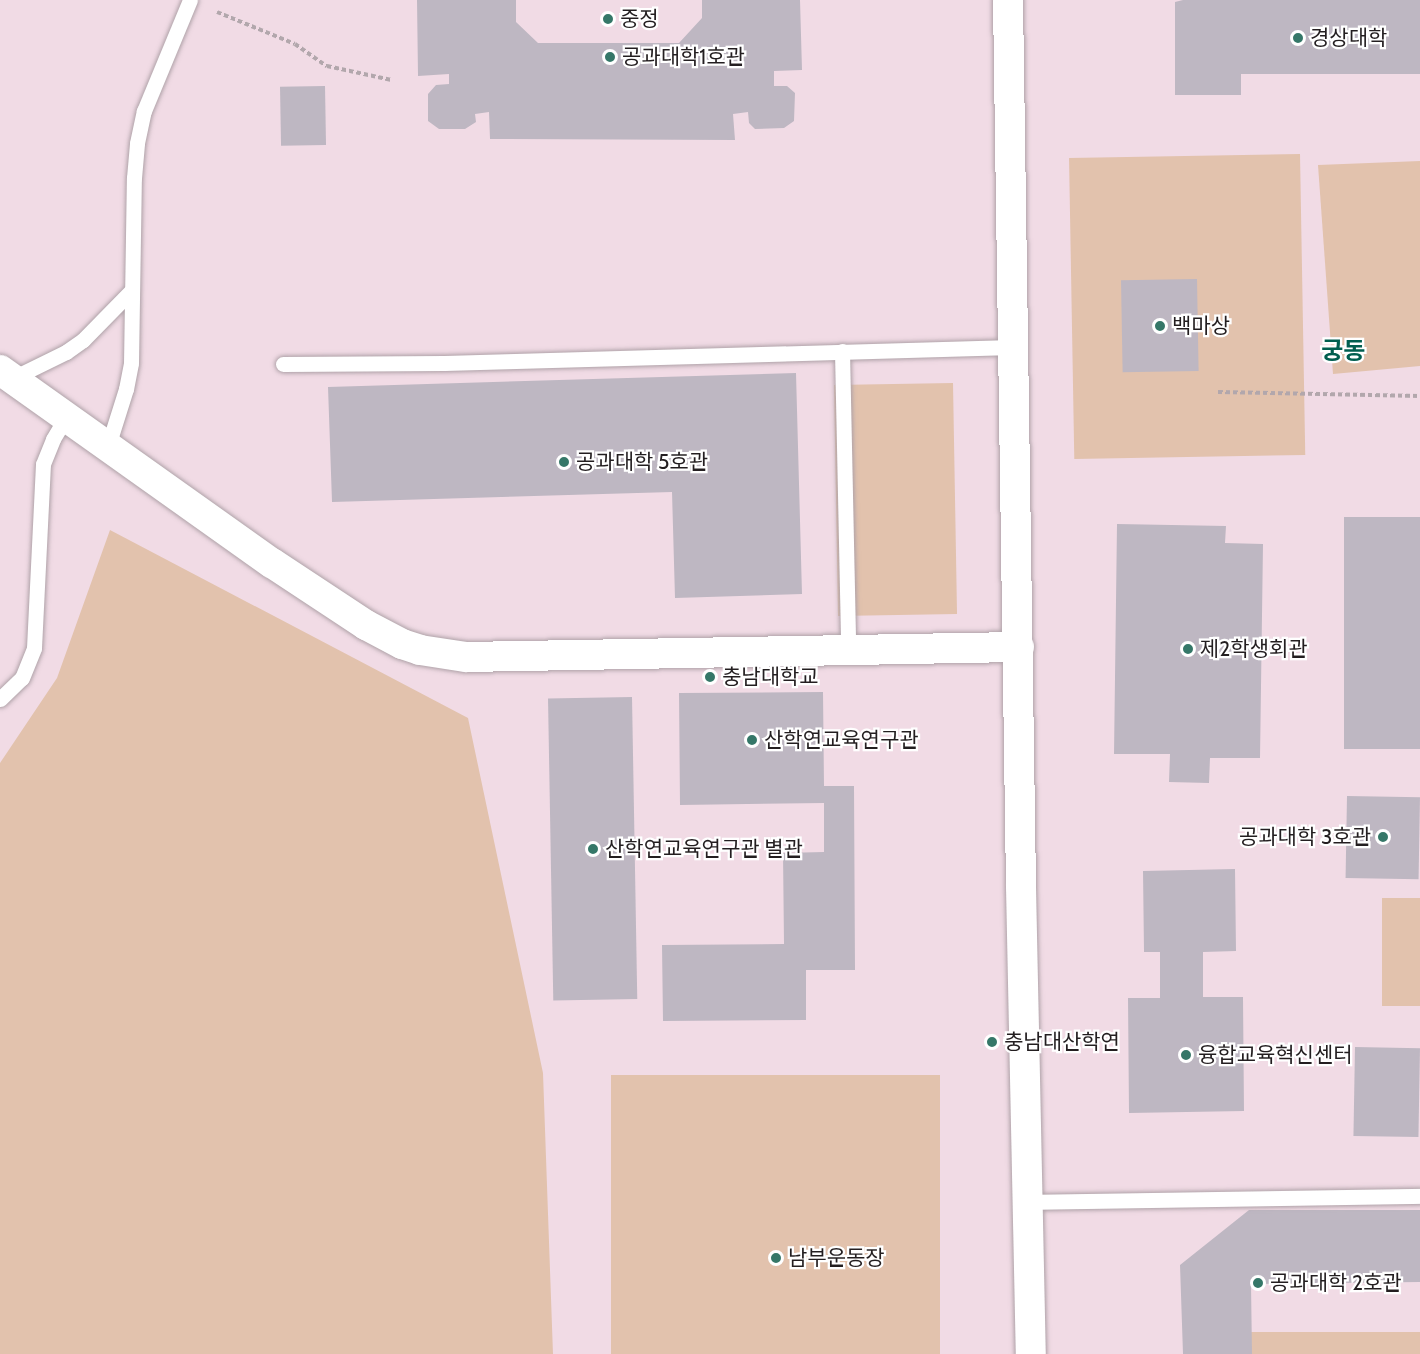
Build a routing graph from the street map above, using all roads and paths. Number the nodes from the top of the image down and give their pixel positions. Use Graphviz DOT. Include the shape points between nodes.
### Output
graph roads {
  1 [pos="190,0"];
  2 [pos="1008,0"];
  3 [pos="217,12"];
  4 [pos="391,80"];
  5 [pos="131,291"];
  6 [pos="1013,347"];
  7 [pos="842,351"];
  8 [pos="283,364"];
  9 [pos="7,374"];
  10 [pos="1218,392"];
  11 [pos="1420,396"];
  12 [pos="66,417"];
  13 [pos="108,446"];
  14 [pos="1019,647"];
  15 [pos="848,648"];
  16 [pos="0,699"];
  17 [pos="1420,1196"];
  18 [pos="1029,1202"];
  19 [pos="1031,1354"];
  1 -- 5 [label="lane" via="144,111 137,143"];
  2 -- 6 [label="street"];
  3 -- 4 [label="path" via="295,44 327,66"];
  5 -- 9 [label="lane" via="83,340 51,360"];
  5 -- 13 [label="lane" via="131,363"];
  6 -- 7 [label="lane"];
  6 -- 14 [label="street"];
  7 -- 8 [label="lane" via="432,364"];
  7 -- 15 [label="lane"];
  9 -- 12 [label="street"];
  10 -- 11 [label="path"];
  12 -- 13 [label="street"];
  12 -- 16 [label="lane" via="43,464 34,648 21,678"];
  13 -- 15 [label="street" via="356,619 420,650 466,657"];
  14 -- 15 [label="street"];
  14 -- 18 [label="street"];
  17 -- 18 [label="lane"];
  18 -- 19 [label="street"];
}
